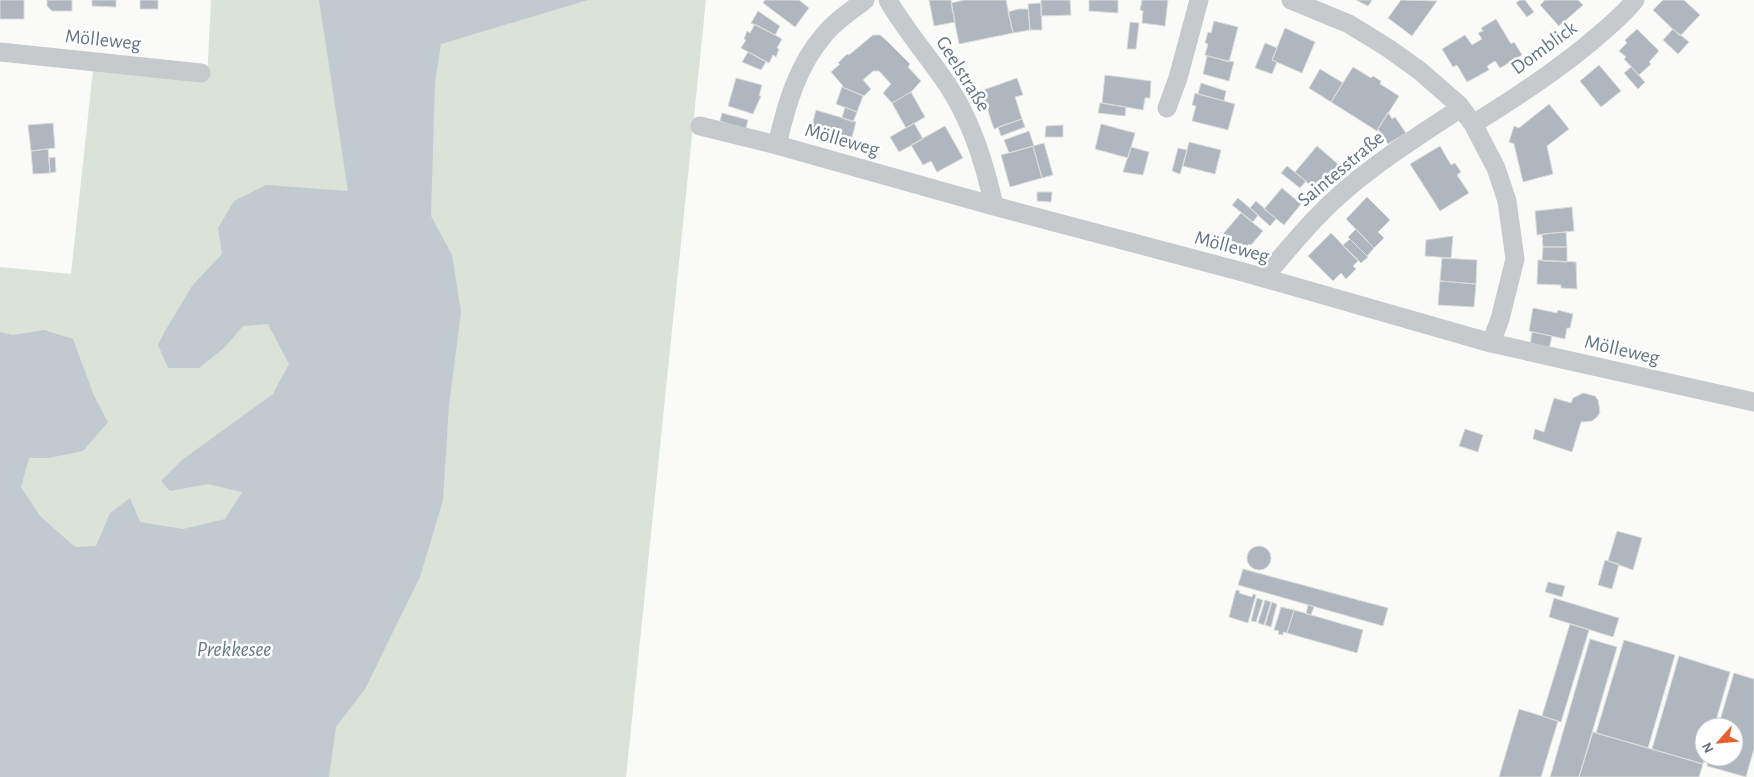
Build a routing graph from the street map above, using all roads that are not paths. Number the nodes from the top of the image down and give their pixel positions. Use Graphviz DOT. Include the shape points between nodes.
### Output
graph roads {
  1 [pos="865,0"];
  2 [pos="888,0"];
  3 [pos="1198,0"];
  4 [pos="1291,0"];
  5 [pos="1635,0"];
  6 [pos="0,52"];
  7 [pos="202,73"];
  8 [pos="1168,108"];
  9 [pos="1461,108"];
  10 [pos="1472,124"];
  11 [pos="700,126"];
  12 [pos="777,145"];
  13 [pos="994,206"];
  14 [pos="1263,278"];
  15 [pos="1491,343"];
  16 [pos="1754,402"];
  1 -- 12 [label="street" via="823,36 803,66 787,104"];
  2 -- 13 [label="street, Geelstraße" via="963,110 980,150"];
  3 -- 8 [label="street"];
  4 -- 9 [label="street" via="1349,24 1388,48 1420,71"];
  5 -- 10 [label="street, Domblick" via="1626,12 1578,53"];
  6 -- 7 [label="street, Mölleweg"];
  9 -- 10 [label="street"];
  9 -- 14 [label="street, Saintesstraße" via="1363,176 1315,219"];
  10 -- 15 [label="street" via="1496,168 1507,200 1514,259"];
  11 -- 12 [label="street, Mölleweg"];
  12 -- 13 [label="street, Mölleweg"];
  13 -- 14 [label="street, Mölleweg"];
  14 -- 15 [label="street, Mölleweg"];
  15 -- 16 [label="street, Mölleweg"];
}
